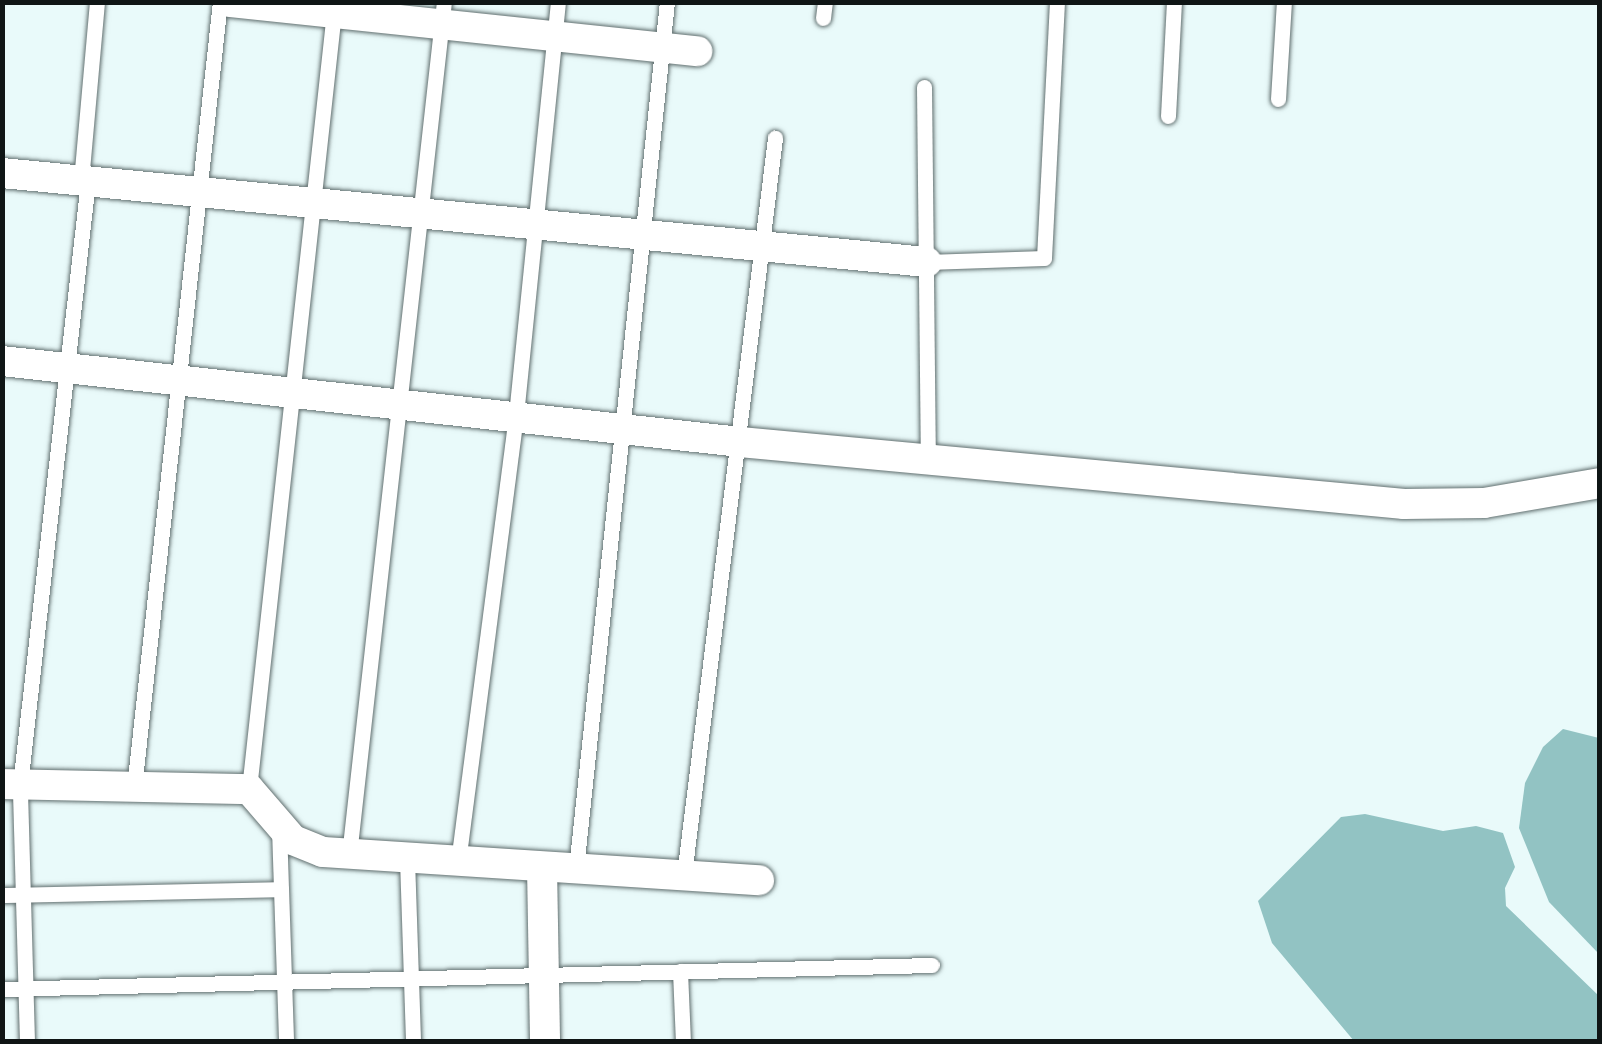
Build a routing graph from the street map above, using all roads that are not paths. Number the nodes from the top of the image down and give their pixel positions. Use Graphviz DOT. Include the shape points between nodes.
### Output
graph roads {
  1 [pos="97,2"];
  2 [pos="220,2"];
  3 [pos="229,2"];
  4 [pos="558,2"];
  5 [pos="667,2"];
  6 [pos="1057,2"];
  7 [pos="1174,2"];
  8 [pos="1284,2"];
  9 [pos="334,8"];
  10 [pos="443,13"];
  11 [pos="554,36"];
  12 [pos="662,47"];
  13 [pos="697,51"];
  14 [pos="924,87"];
  15 [pos="1278,99"];
  16 [pos="1168,116"];
  17 [pos="775,138"];
  18 [pos="2,173"];
  19 [pos="85,181"];
  20 [pos="199,192"];
  21 [pos="312,204"];
  22 [pos="423,214"];
  23 [pos="535,226"];
  24 [pos="643,236"];
  25 [pos="762,248"];
  26 [pos="927,262"];
  27 [pos="2,360"];
  28 [pos="69,368"];
  29 [pos="179,379"];
  30 [pos="290,390"];
  31 [pos="403,402"];
  32 [pos="516,415"];
  33 [pos="624,427"];
  34 [pos="740,442"];
  35 [pos="928,460"];
  36 [pos="1600,484"];
  37 [pos="11,785"];
  38 [pos="134,788"];
  39 [pos="249,789"];
  40 [pos="279,828"];
  41 [pos="348,855"];
  42 [pos="406,859"];
  43 [pos="458,862"];
  44 [pos="542,867"];
  45 [pos="576,869"];
  46 [pos="684,876"];
  47 [pos="759,880"];
  48 [pos="281,889"];
  49 [pos="23,894"];
  50 [pos="2,895"];
  51 [pos="932,966"];
  52 [pos="680,972"];
  53 [pos="544,975"];
  54 [pos="411,978"];
  55 [pos="284,981"];
  56 [pos="25,988"];
  57 [pos="2,989"];
  58 [pos="27,1042"];
  59 [pos="286,1042"];
  60 [pos="413,1042"];
  61 [pos="545,1042"];
  62 [pos="682,1042"];
  1 -- 19 [label="lane"];
  2 -- 20 [label="lane"];
  3 -- 9 [label="street"];
  4 -- 11 [label="lane"];
  5 -- 12 [label="lane"];
  6 -- 26 [label="lane" via="1044,258"];
  7 -- 16 [label="lane"];
  8 -- 15 [label="lane"];
  9 -- 10 [label="street"];
  9 -- 21 [label="lane"];
  10 -- 11 [label="street"];
  10 -- 22 [label="lane"];
  11 -- 12 [label="street"];
  11 -- 23 [label="lane"];
  12 -- 13 [label="street"];
  12 -- 24 [label="lane"];
  14 -- 26 [label="lane"];
  17 -- 25 [label="lane"];
  18 -- 19 [label="street"];
  19 -- 20 [label="street"];
  19 -- 28 [label="lane"];
  20 -- 21 [label="street"];
  20 -- 29 [label="lane"];
  21 -- 22 [label="street"];
  21 -- 30 [label="lane"];
  22 -- 23 [label="street"];
  22 -- 31 [label="lane"];
  23 -- 24 [label="street"];
  23 -- 32 [label="lane"];
  24 -- 25 [label="street"];
  24 -- 33 [label="lane"];
  25 -- 26 [label="street"];
  25 -- 34 [label="lane"];
  26 -- 35 [label="lane"];
  27 -- 28 [label="street"];
  28 -- 29 [label="street"];
  28 -- 37 [label="lane"];
  29 -- 30 [label="street"];
  29 -- 38 [label="lane"];
  30 -- 31 [label="street"];
  30 -- 39 [label="lane"];
  31 -- 32 [label="street"];
  31 -- 41 [label="lane"];
  32 -- 33 [label="street"];
  32 -- 43 [label="lane"];
  33 -- 34 [label="street"];
  33 -- 45 [label="lane"];
  34 -- 35 [label="street"];
  34 -- 46 [label="lane"];
  35 -- 36 [label="street" via="1404,504 1484,503"];
  37 -- 38 [label="street"];
  37 -- 49 [label="lane"];
  38 -- 39 [label="street"];
  39 -- 40 [label="street"];
  40 -- 41 [label="street" via="304,848"];
  40 -- 48 [label="lane"];
  41 -- 42 [label="street"];
  42 -- 43 [label="street"];
  42 -- 54 [label="lane"];
  43 -- 44 [label="street"];
  44 -- 45 [label="street"];
  44 -- 53 [label="street"];
  45 -- 46 [label="street"];
  46 -- 47 [label="street"];
  48 -- 49 [label="lane"];
  48 -- 55 [label="lane"];
  49 -- 50 [label="lane"];
  49 -- 56 [label="lane"];
  51 -- 52 [label="lane"];
  52 -- 53 [label="lane"];
  52 -- 62 [label="lane"];
  53 -- 54 [label="lane"];
  53 -- 61 [label="street"];
  54 -- 55 [label="lane"];
  54 -- 60 [label="lane"];
  55 -- 56 [label="lane"];
  55 -- 59 [label="lane"];
  56 -- 57 [label="lane"];
  56 -- 58 [label="lane"];
}
